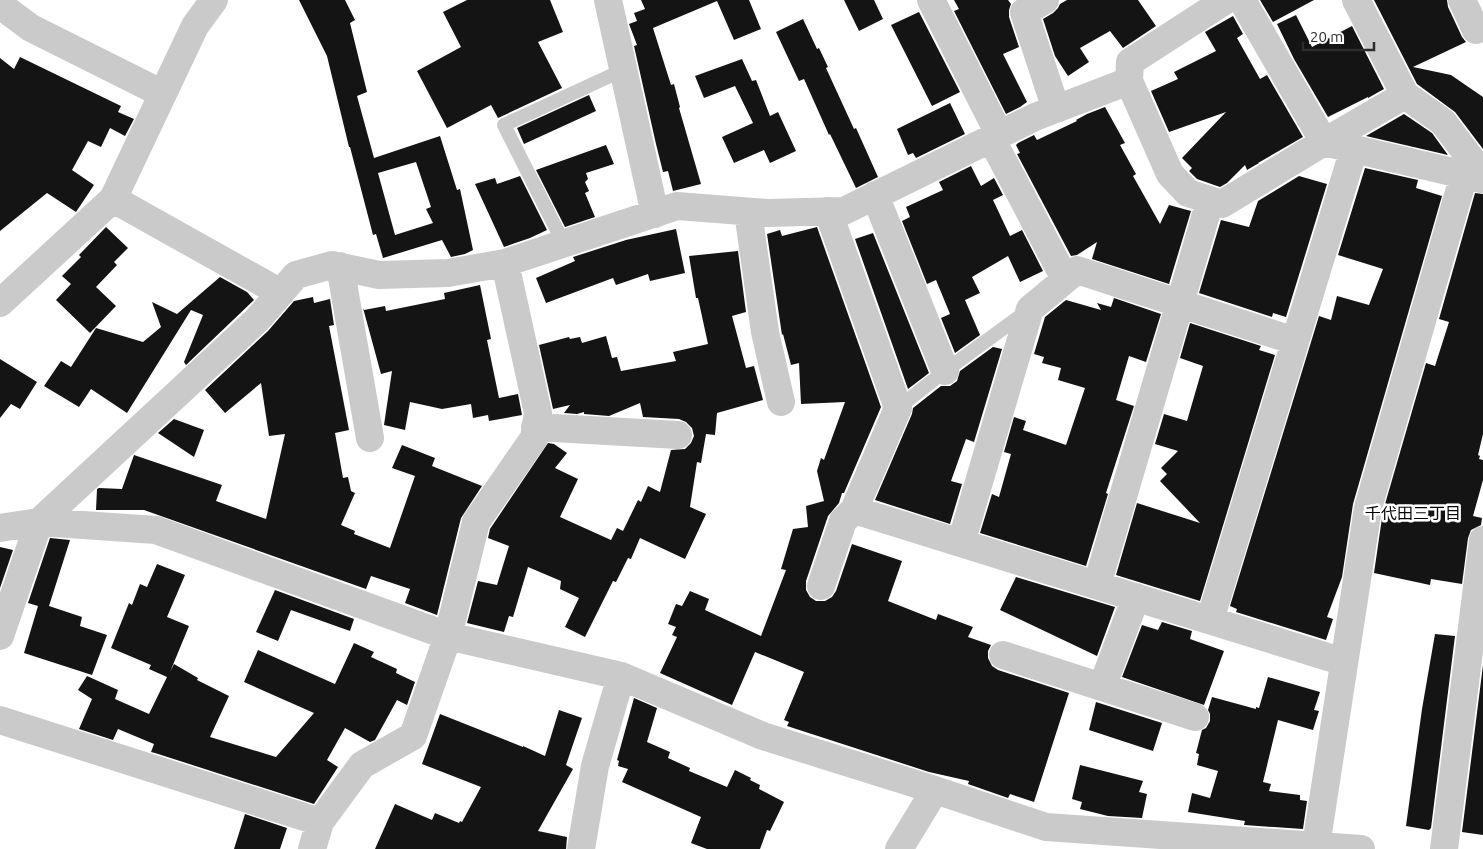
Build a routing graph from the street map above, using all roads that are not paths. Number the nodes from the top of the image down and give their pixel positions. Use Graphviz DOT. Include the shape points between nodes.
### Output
graph roads {
  1 [pos="214,0"];
  2 [pos="608,0"];
  3 [pos="931,0"];
  4 [pos="1046,0"];
  5 [pos="1226,0"];
  6 [pos="1242,0"];
  7 [pos="1356,0"];
  8 [pos="1462,0"];
  9 [pos="0,5"];
  10 [pos="1483,27"];
  11 [pos="623,70"];
  12 [pos="1129,81"];
  13 [pos="163,94"];
  14 [pos="1405,95"];
  15 [pos="1056,109"];
  16 [pos="995,136"];
  17 [pos="1324,142"];
  18 [pos="1354,149"];
  19 [pos="1477,177"];
  20 [pos="875,195"];
  21 [pos="113,199"];
  22 [pos="1210,201"];
  23 [pos="828,211"];
  24 [pos="748,212"];
  25 [pos="655,214"];
  26 [pos="564,244"];
  27 [pos="506,263"];
  28 [pos="340,266"];
  29 [pos="1065,279"];
  30 [pos="281,293"];
  31 [pos="0,303"];
  32 [pos="1180,303"];
  33 [pos="1030,309"];
  34 [pos="1295,341"];
  35 [pos="945,371"];
  36 [pos="781,402"];
  37 [pos="898,408"];
  38 [pos="535,427"];
  39 [pos="678,435"];
  40 [pos="370,438"];
  41 [pos="854,510"];
  42 [pos="39,522"];
  43 [pos="0,528"];
  44 [pos="1483,540"];
  45 [pos="961,543"];
  46 [pos="1097,585"];
  47 [pos="821,586"];
  48 [pos="1136,597"];
  49 [pos="1210,620"];
  50 [pos="0,636"];
  51 [pos="448,636"];
  52 [pos="1003,655"];
  53 [pos="1344,662"];
  54 [pos="622,676"];
  55 [pos="1102,687"];
  56 [pos="1195,717"];
  57 [pos="0,720"];
  58 [pos="935,790"];
  59 [pos="320,822"];
  60 [pos="1123,841"];
  61 [pos="1316,846"];
  62 [pos="312,849"];
  63 [pos="581,849"];
  64 [pos="899,849"];
  65 [pos="1361,849"];
  66 [pos="1444,849"];
  1 -- 13 [label="street" via="195,26"];
  2 -- 11 [label="street"];
  3 -- 16 [label="street"];
  4 -- 15 [label="street" via="1024,12"];
  5 -- 12 [label="street" via="1130,62"];
  6 -- 17 [label="street"];
  7 -- 14 [label="street"];
  8 -- 10 [label="street" via="1476,30"];
  9 -- 13 [label="street" via="31,28"];
  11 -- 25 [label="street"];
  11 -- 26 [label="lane" via="504,125"];
  12 -- 15 [label="street"];
  12 -- 22 [label="street" via="1170,174 1188,193"];
  13 -- 21 [label="street"];
  14 -- 17 [label="street"];
  14 -- 19 [label="street" via="1443,122"];
  15 -- 16 [label="street"];
  16 -- 20 [label="street"];
  16 -- 29 [label="street"];
  17 -- 18 [label="street"];
  17 -- 22 [label="street" via="1222,204"];
  18 -- 19 [label="street"];
  18 -- 34 [label="street"];
  19 -- 53 [label="street" via="1368,508"];
  20 -- 23 [label="street" via="844,211"];
  20 -- 35 [label="street"];
  21 -- 30 [label="street"];
  21 -- 31 [label="street"];
  22 -- 32 [label="street"];
  23 -- 24 [label="street"];
  23 -- 37 [label="street"];
  24 -- 25 [label="street" via="677,206"];
  24 -- 36 [label="street" via="765,332"];
  25 -- 26 [label="street"];
  26 -- 27 [label="street"];
  27 -- 28 [label="street" via="448,274 379,275"];
  27 -- 38 [label="street" via="538,413"];
  28 -- 30 [label="street" via="332,265 296,275"];
  28 -- 40 [label="street"];
  29 -- 32 [label="street" via="1078,270"];
  29 -- 33 [label="street"];
  30 -- 42 [label="street" via="257,320"];
  32 -- 34 [label="street"];
  32 -- 46 [label="street"];
  33 -- 35 [label="lane"];
  33 -- 45 [label="street"];
  34 -- 49 [label="street"];
  35 -- 37 [label="lane"];
  37 -- 41 [label="street"];
  38 -- 39 [label="street"];
  38 -- 51 [label="street" via="534,438 476,522"];
  41 -- 45 [label="street"];
  41 -- 47 [label="street" via="843,521"];
  42 -- 43 [label="street"];
  42 -- 50 [label="street"];
  42 -- 51 [label="street" via="156,530"];
  44 -- 66 [label="street"];
  45 -- 46 [label="street"];
  46 -- 48 [label="street"];
  48 -- 49 [label="street"];
  48 -- 55 [label="street"];
  49 -- 53 [label="street"];
  51 -- 54 [label="street"];
  51 -- 59 [label="street" via="413,736 362,765"];
  52 -- 55 [label="street"];
  53 -- 61 [label="street"];
  54 -- 58 [label="street" via="763,736"];
  54 -- 63 [label="street" via="596,766"];
  55 -- 56 [label="street"];
  57 -- 59 [label="street"];
  58 -- 60 [label="street" via="1046,827"];
  58 -- 64 [label="street"];
  59 -- 62 [label="street"];
  60 -- 61 [label="street"];
  61 -- 65 [label="street"];
}
